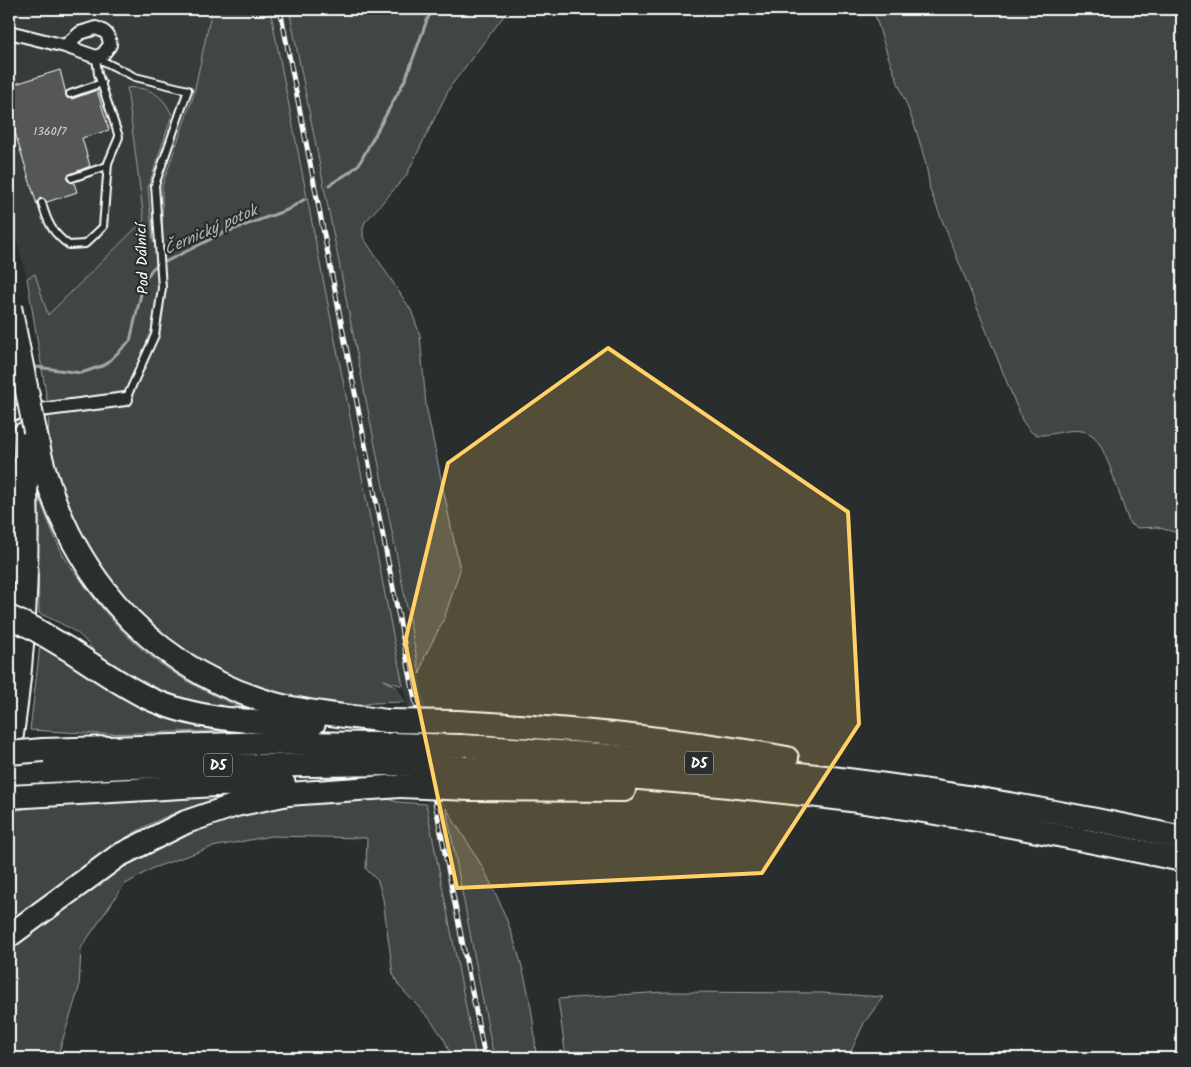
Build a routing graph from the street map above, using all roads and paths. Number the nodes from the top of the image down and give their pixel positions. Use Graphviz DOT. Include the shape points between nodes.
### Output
graph roads {
  1 [pos="9,32"];
  2 [pos="65,46"];
  3 [pos="96,57"];
  4 [pos="102,83"];
  5 [pos="70,94"];
  6 [pos="107,166"];
  7 [pos="72,178"];
  8 [pos="42,203"];
  9 [pos="9,303"];
  10 [pos="126,399"];
  11 [pos="9,414"];
  12 [pos="30,432"];
  13 [pos="9,473"];
  14 [pos="9,571"];
  15 [pos="9,617"];
  16 [pos="388,721"];
  17 [pos="9,753"];
  18 [pos="41,761"];
  19 [pos="396,765"];
  20 [pos="9,773"];
  21 [pos="964,796"];
  22 [pos="9,797"];
  23 [pos="933,802"];
  24 [pos="1182,838"];
  25 [pos="1182,860"];
  26 [pos="9,936"];
  1 -- 2 [label="street"];
  2 -- 3 [label="street"];
  2 -- 3 [label="street" via="80,33 96,28 105,31 110,44 103,54"];
  3 -- 4 [label="lane"];
  3 -- 10 [label="lane, Pod Dálnicí" via="134,77 188,90 155,185 162,288 155,335"];
  4 -- 5 [label="lane"];
  4 -- 6 [label="lane" via="119,137"];
  6 -- 7 [label="lane"];
  6 -- 8 [label="lane" via="103,227 85,244 69,246 59,238 48,225"];
  9 -- 12 [label="highway, bridge"];
  10 -- 11 [label="street, Pod Dálnicí"];
  12 -- 16 [label="highway" via="71,539 108,596 155,642 204,675 256,698 308,711"];
  12 -- 17 [label="highway" via="26,604"];
  13 -- 14 [label="highway"];
  15 -- 16 [label="highway, bridge" via="33,628 146,697 199,714 243,721"];
  16 -- 21 [label="highway, bridge" via="558,728 707,744 845,769"];
  17 -- 18 [label="highway, D5, bridge"];
  18 -- 19 [label="highway, D5" via="268,743"];
  18 -- 20 [label="highway, D5"];
  19 -- 22 [label="highway" via="216,785"];
  19 -- 23 [label="highway, D5, bridge" via="468,778 754,790 844,799"];
  19 -- 23 [label="highway, D5, bridge" via="462,746 664,759 820,776"];
  19 -- 26 [label="highway" via="236,805 186,822 118,856"];
  21 -- 23 [label="highway, D5"];
  21 -- 24 [label="highway, D5"];
  23 -- 25 [label="highway, D5"];
}
